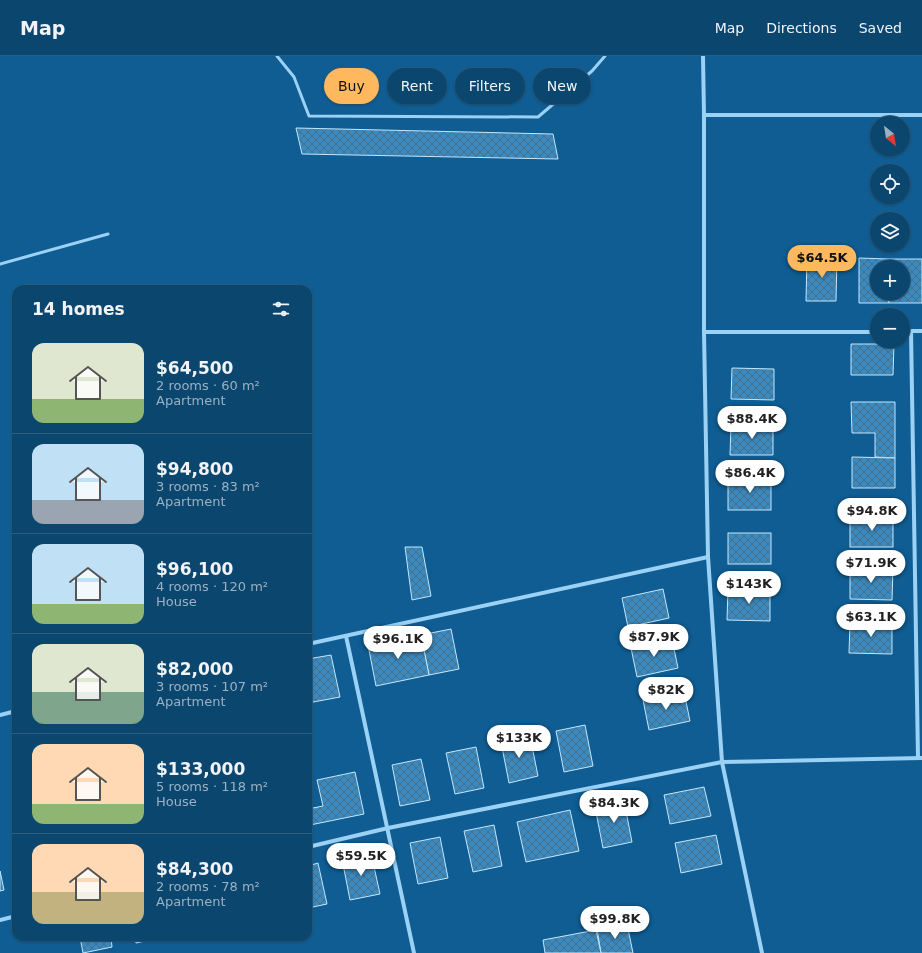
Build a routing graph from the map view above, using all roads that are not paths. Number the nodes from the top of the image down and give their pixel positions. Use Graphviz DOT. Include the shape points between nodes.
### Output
graph roads {
  1 [pos="277,56"];
  2 [pos="605,56"];
  3 [pos="703,56"];
  4 [pos="922,115"];
  5 [pos="704,116"];
  6 [pos="108,234"];
  7 [pos="0,264"];
  8 [pos="911,331"];
  9 [pos="922,331"];
  10 [pos="704,332"];
  11 [pos="870,332"];
  12 [pos="708,557"];
  13 [pos="346,636"];
  14 [pos="312,643"];
  15 [pos="12,712"];
  16 [pos="0,715"];
  17 [pos="920,758"];
  18 [pos="722,762"];
  19 [pos="388,828"];
  20 [pos="312,846"];
  21 [pos="12,917"];
  22 [pos="0,920"];
  23 [pos="414,953"];
  24 [pos="762,953"];
  1 -- 2 [label="lane" via="294,77 309,116 538,117 592,71"];
  3 -- 5 [label="street"];
  4 -- 5 [label="street"];
  5 -- 10 [label="street"];
  6 -- 7 [label="lane"];
  8 -- 9 [label="street"];
  8 -- 17 [label="street"];
  10 -- 11 [label="street"];
  10 -- 12 [label="street"];
  12 -- 13 [label="street"];
  12 -- 18 [label="street"];
  13 -- 14 [label="street"];
  13 -- 19 [label="street"];
  15 -- 16 [label="street"];
  17 -- 18 [label="street"];
  18 -- 19 [label="street"];
  18 -- 24 [label="street"];
  19 -- 20 [label="street"];
  19 -- 23 [label="street"];
  21 -- 22 [label="street"];
}
